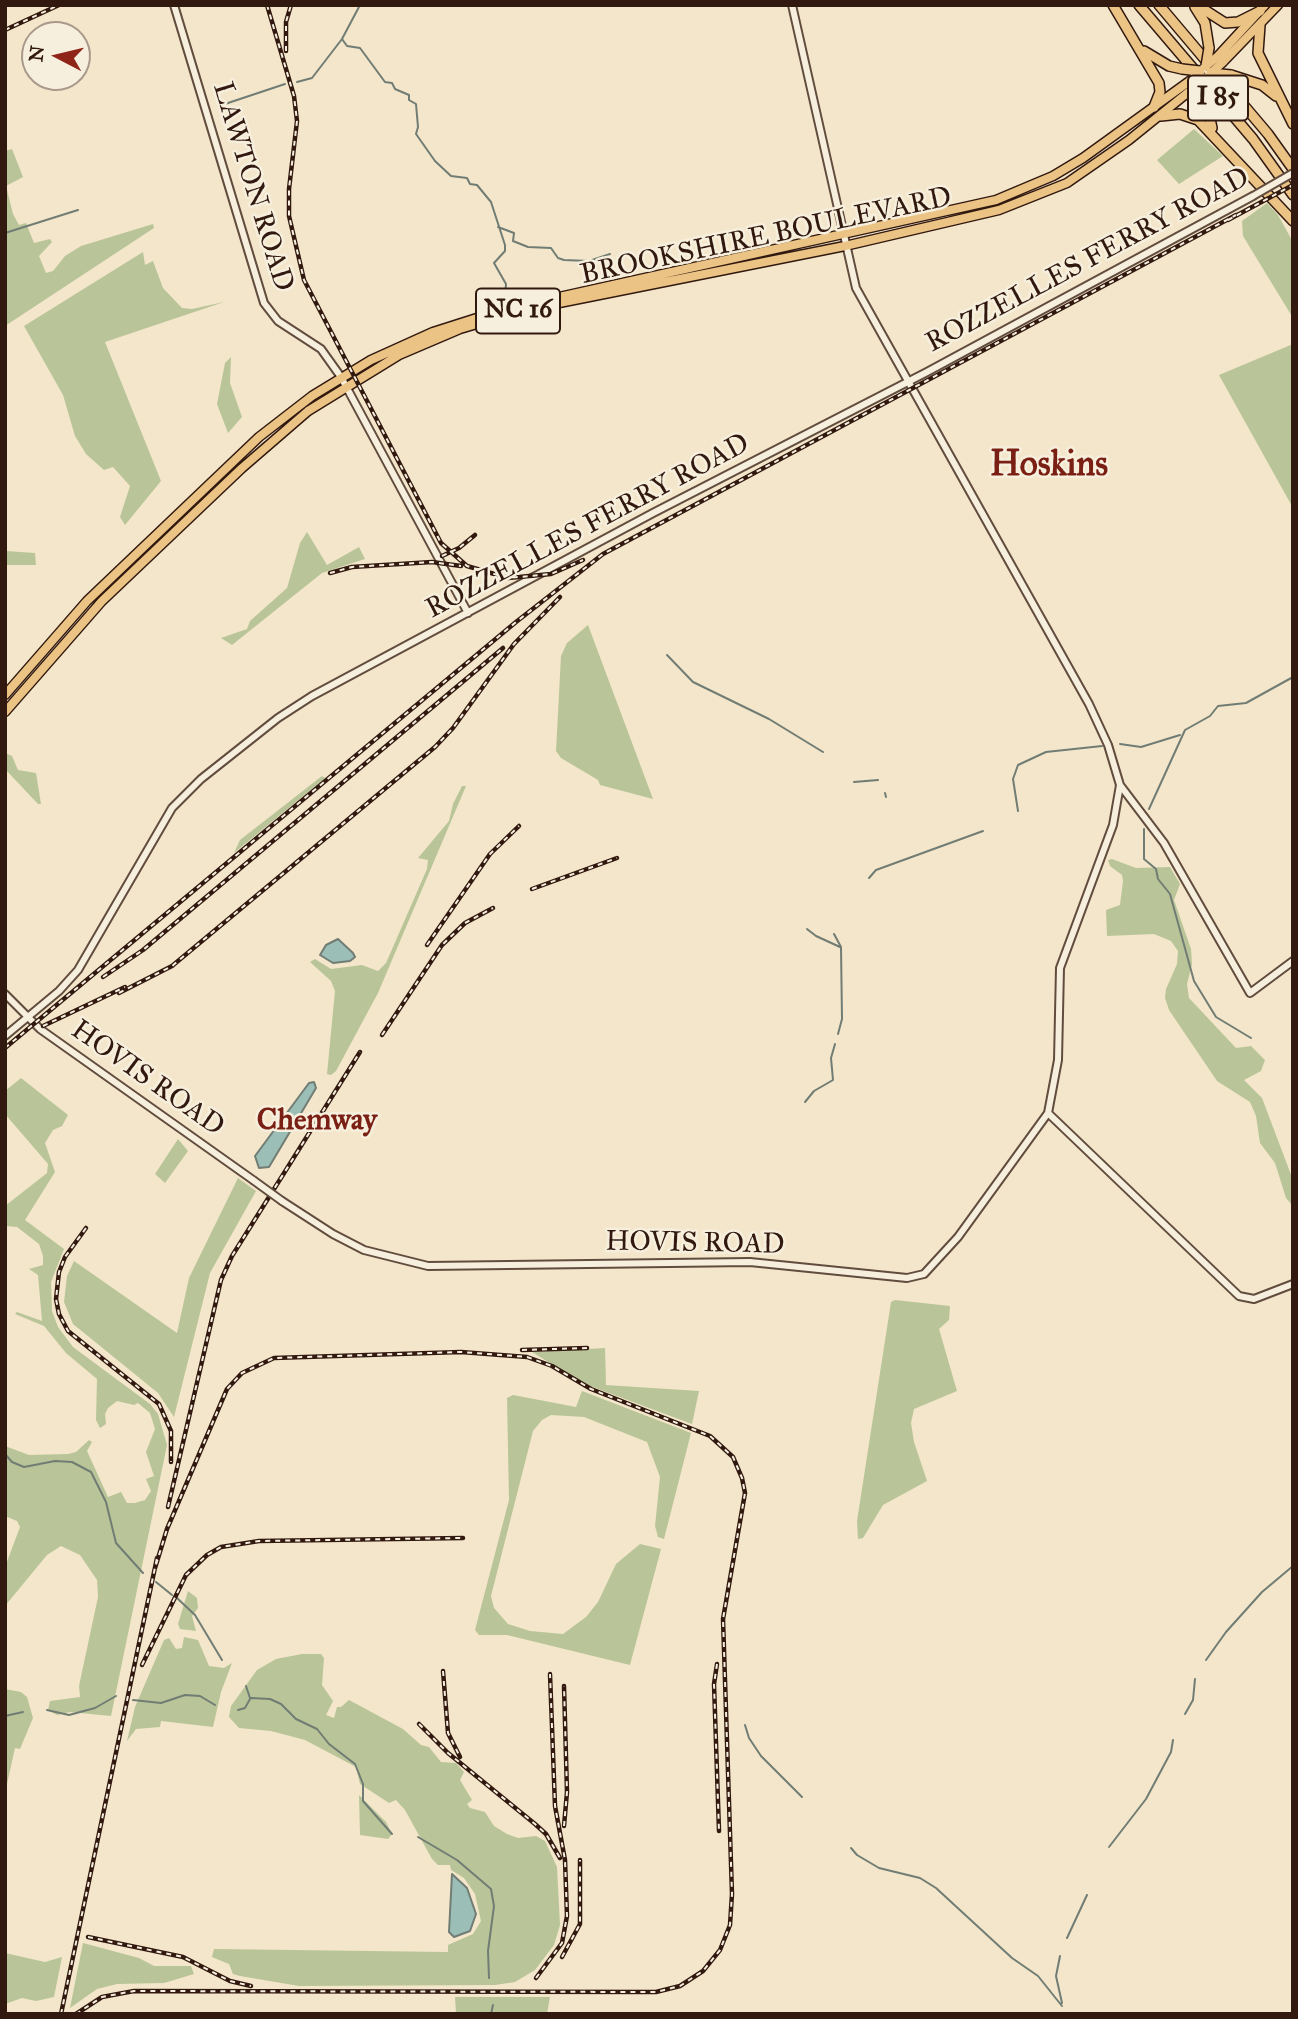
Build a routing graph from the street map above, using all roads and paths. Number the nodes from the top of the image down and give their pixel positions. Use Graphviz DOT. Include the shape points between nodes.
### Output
graph roads {
  1 [pos="174,5"];
  2 [pos="792,5"];
  3 [pos="1113,5"];
  4 [pos="1139,5"];
  5 [pos="1159,5"];
  6 [pos="1196,5"];
  7 [pos="1278,5"];
  8 [pos="1262,8"];
  9 [pos="1259,25"];
  10 [pos="1138,45"];
  11 [pos="1221,59"];
  12 [pos="1206,72"];
  13 [pos="1279,100"];
  14 [pos="1158,112"];
  15 [pos="1293,124"];
  16 [pos="1215,136"];
  17 [pos="1293,171"];
  18 [pos="1057,174"];
  19 [pos="1293,195"];
  20 [pos="1012,206"];
  21 [pos="1293,220"];
  22 [pos="842,235"];
  23 [pos="845,246"];
  24 [pos="341,377"];
  25 [pos="908,382"];
  26 [pos="346,386"];
  27 [pos="87,601"];
  28 [pos="94,609"];
  29 [pos="468,613"];
  30 [pos="5,695"];
  31 [pos="5,712"];
  32 [pos="1120,785"];
  33 [pos="1293,961"];
  34 [pos="5,994"];
  35 [pos="28,1017"];
  36 [pos="5,1036"];
  37 [pos="1048,1113"];
  38 [pos="1293,1284"];
  1 -- 24 [label="street, LAWTON ROAD" via="265,305 278,321 324,352"];
  2 -- 22 [label="street"];
  3 -- 10 [label="highway"];
  4 -- 19 [label="highway, I 85" via="1263,150"];
  5 -- 17 [label="highway, I 85" via="1268,134"];
  6 -- 8 [label="highway" via="1225,23 1238,22"];
  6 -- 12 [label="highway, bridge" via="1209,46"];
  7 -- 9 [label="highway, BROOKSHIRE BOULEVARD / NC 16"];
  8 -- 11 [label="highway, BROOKSHIRE BOULEVARD / NC 16"];
  9 -- 11 [label="highway, BROOKSHIRE BOULEVARD / NC 16"];
  9 -- 13 [label="highway" via="1258,53"];
  10 -- 12 [label="highway, bridge" via="1155,59"];
  10 -- 14 [label="highway" via="1159,83"];
  11 -- 12 [label="highway, BROOKSHIRE BOULEVARD / NC 16, bridge"];
  12 -- 13 [label="highway, bridge" via="1265,87"];
  12 -- 14 [label="highway, BROOKSHIRE BOULEVARD / NC 16, bridge"];
  12 -- 16 [label="highway, bridge" via="1205,96"];
  13 -- 15 [label="highway"];
  14 -- 16 [label="highway" via="1190,116"];
  14 -- 18 [label="highway, BROOKSHIRE BOULEVARD / NC 16"];
  14 -- 20 [label="highway, BROOKSHIRE BOULEVARD / NC 16" via="1067,183"];
  16 -- 21 [label="highway"];
  17 -- 25 [label="street, ROZZELLES FERRY ROAD, bridge"];
  18 -- 20 [label="highway" via="1057,181"];
  18 -- 22 [label="highway, BROOKSHIRE BOULEVARD / NC 16" via="975,207"];
  20 -- 23 [label="highway, BROOKSHIRE BOULEVARD / NC 16"];
  22 -- 23 [label="street"];
  22 -- 24 [label="highway, BROOKSHIRE BOULEVARD / NC 16" via="477,316 414,340"];
  23 -- 25 [label="street" via="856,288"];
  23 -- 26 [label="highway, BROOKSHIRE BOULEVARD / NC 16" via="505,315 416,347"];
  24 -- 26 [label="street, LAWTON ROAD"];
  24 -- 27 [label="highway, BROOKSHIRE BOULEVARD / NC 16" via="259,438"];
  25 -- 29 [label="street, ROZZELLES FERRY ROAD"];
  25 -- 32 [label="street" via="1089,704"];
  26 -- 28 [label="highway, BROOKSHIRE BOULEVARD / NC 16" via="276,438"];
  26 -- 29 [label="street, LAWTON ROAD"];
  27 -- 28 [label="highway"];
  27 -- 30 [label="highway, BROOKSHIRE BOULEVARD / NC 16"];
  28 -- 31 [label="highway, BROOKSHIRE BOULEVARD / NC 16"];
  29 -- 35 [label="street, ROZZELLES FERRY ROAD" via="296,706 193,787 161,823 78,970"];
  32 -- 33 [label="street" via="1164,844 1250,993"];
  32 -- 37 [label="street, HOVIS ROAD" via="1114,825 1060,968 1058,1060"];
  34 -- 35 [label="street, HOVIS ROAD"];
  35 -- 36 [label="street, ROZZELLES FERRY ROAD"];
  35 -- 37 [label="street, HOVIS ROAD, bridge" via="333,1234 363,1250 428,1266 758,1262 911,1278 935,1265"];
  37 -- 38 [label="street" via="1239,1296 1254,1299"];
}
